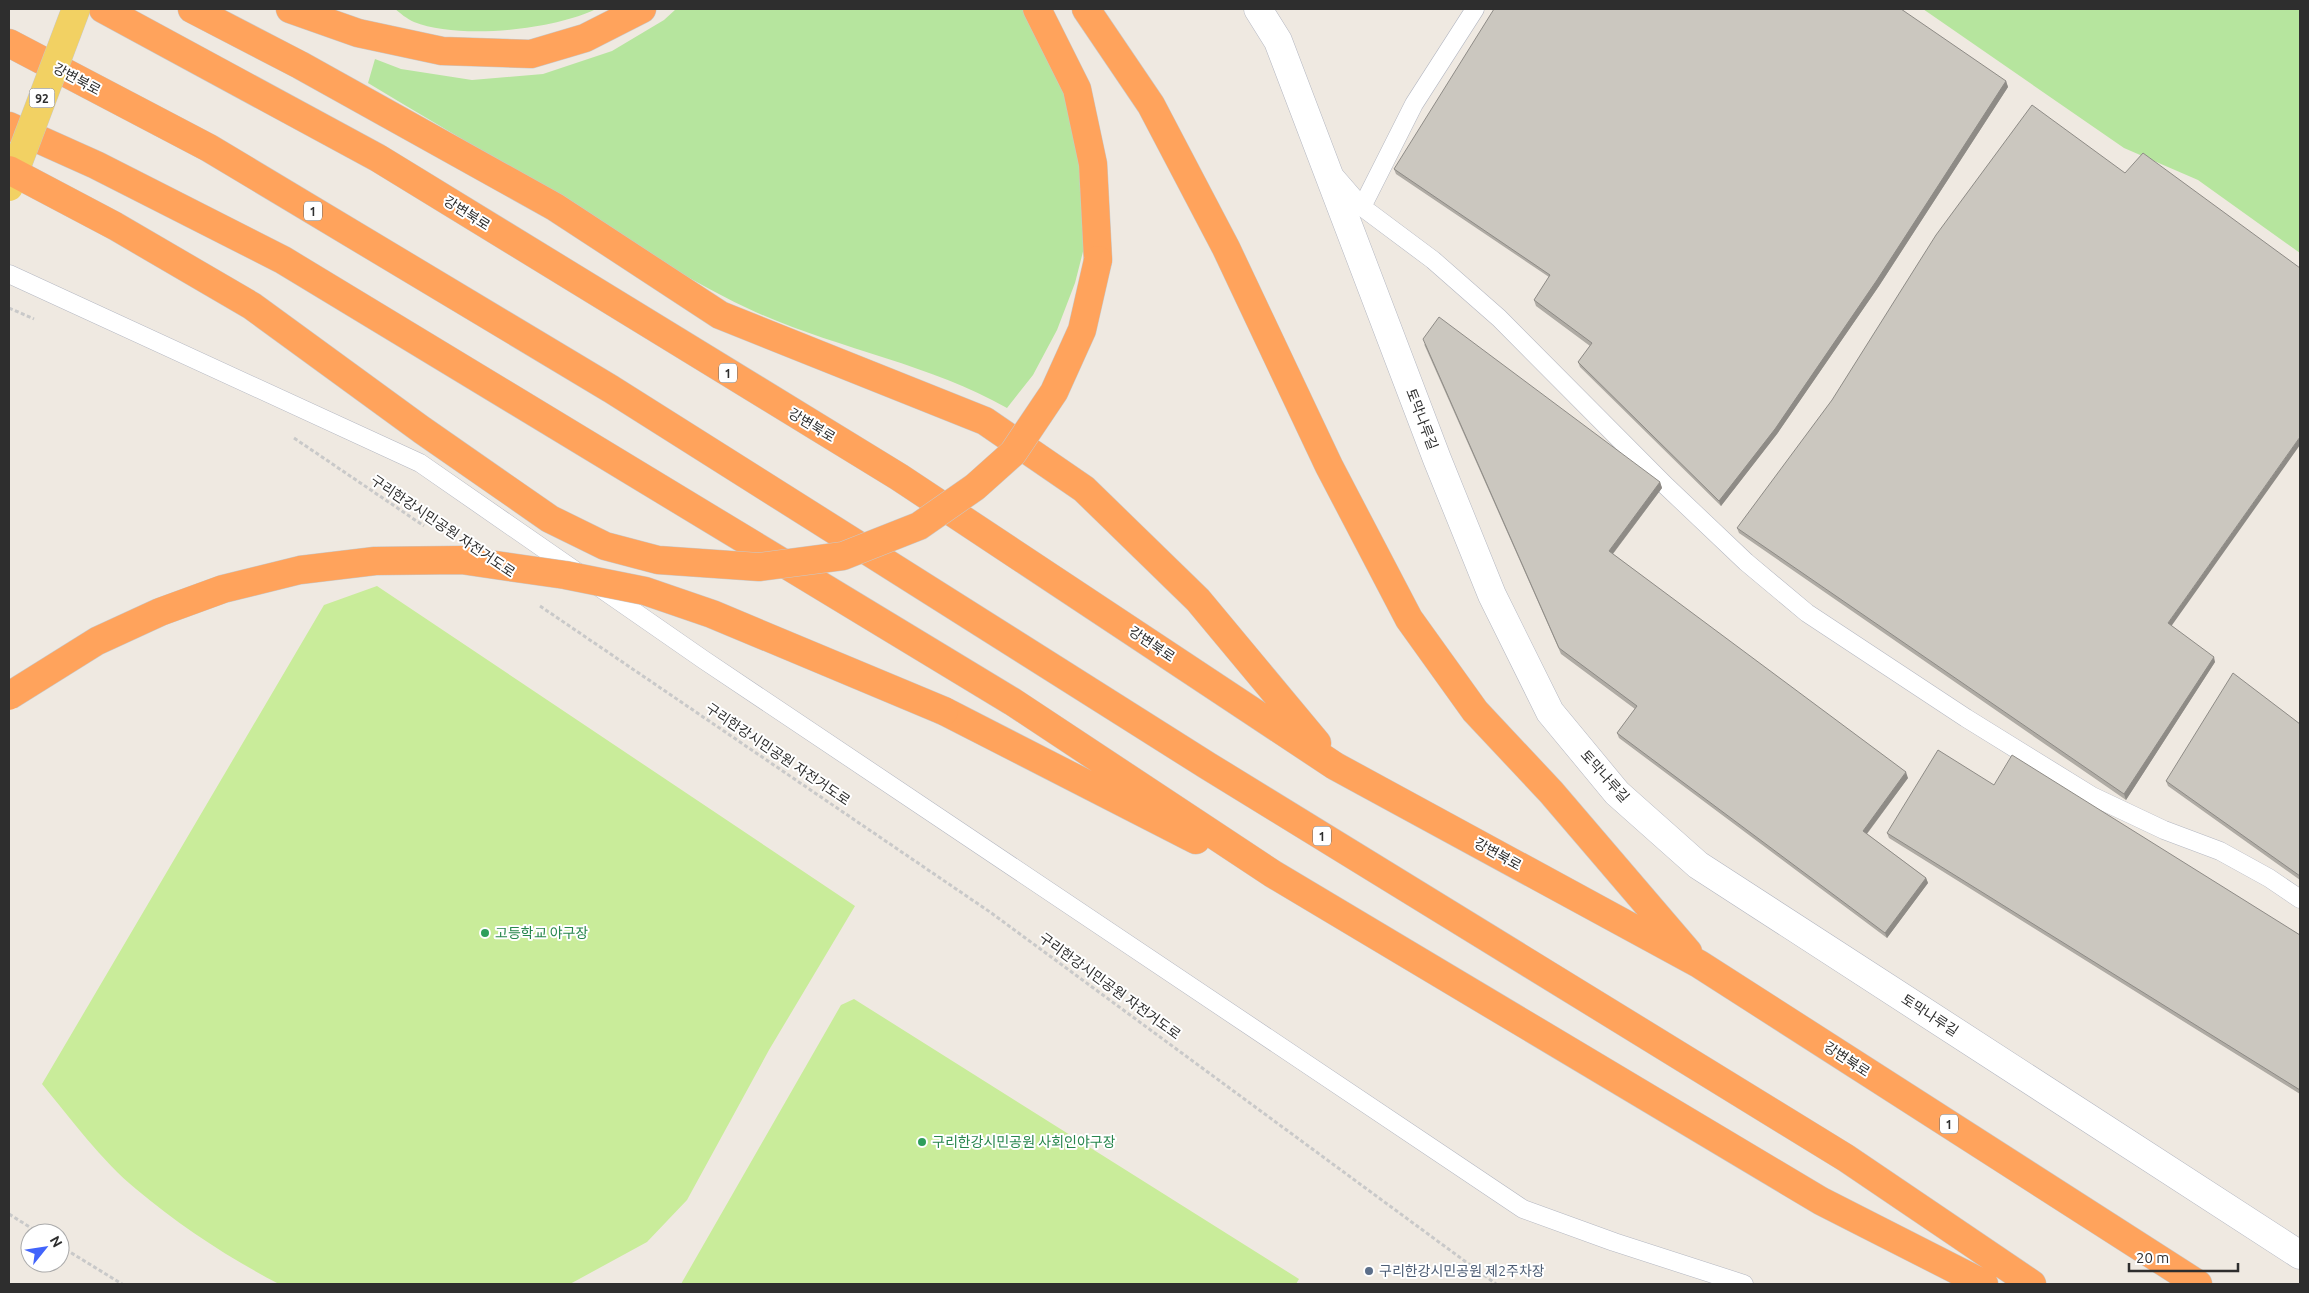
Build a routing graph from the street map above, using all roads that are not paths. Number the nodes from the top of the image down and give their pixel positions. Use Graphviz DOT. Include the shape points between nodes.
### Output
graph roads {
  1 [pos="76,9"];
  2 [pos="103,9"];
  3 [pos="192,9"];
  4 [pos="290,9"];
  5 [pos="642,9"];
  6 [pos="1037,9"];
  7 [pos="1086,9"];
  8 [pos="1258,9"];
  9 [pos="1475,9"];
  10 [pos="9,43"];
  11 [pos="9,126"];
  12 [pos="1322,160"];
  13 [pos="9,170"];
  14 [pos="9,187"];
  15 [pos="1362,207"];
  16 [pos="9,274"];
  17 [pos="9,696"];
  18 [pos="1335,766"];
  19 [pos="1273,874"];
  20 [pos="2300,899"];
  21 [pos="1699,964"];
  22 [pos="2300,1255"];
  23 [pos="1744,1284"];
  24 [pos="1984,1284"];
  25 [pos="2032,1284"];
  26 [pos="2198,1284"];
  1 -- 14 [label="main road, 92, bridge"];
  2 -- 18 [label="highway, 강변북로 / 1" via="378,158 899,477"];
  3 -- 18 [label="highway" via="300,65 555,207 720,315 985,421 1084,489 1198,600"];
  4 -- 5 [label="highway" via="358,33 442,51 531,54 585,38"];
  6 -- 13 [label="highway, bridge" via="1077,89 1093,164 1098,260 1082,330 1054,392 1013,453 975,487 919,526 834,558 759,567 658,560 606,546 550,519 252,306 115,226"];
  7 -- 21 [label="highway" via="1151,105 1226,248 1329,466 1409,620 1475,710 1551,792"];
  8 -- 12 [label="street, 토막나루길" via="1278,40"];
  9 -- 15 [label="lane" via="1414,104"];
  10 -- 25 [label="highway, 강변북로 / 1" via="209,148 611,389 1200,760 1846,1158"];
  11 -- 19 [label="highway" via="283,260 1013,702"];
  12 -- 15 [label="lane"];
  12 -- 22 [label="street, 토막나루길" via="1492,595 1550,712 1617,793 1698,865"];
  15 -- 20 [label="lane" via="1433,260 1499,318 1746,562 1807,613 2092,796 2164,830 2220,851 2270,878"];
  16 -- 23 [label="lane" via="420,462 704,660 1523,1209"];
  17 -- 19 [label="highway, bridge" via="97,641 223,588 300,570 375,561 461,560 645,591 712,614 944,711 1174,830"];
  18 -- 21 [label="highway, 강변북로 / 1"];
  19 -- 24 [label="highway" via="1821,1201"];
  21 -- 26 [label="highway, 강변북로 / 1"];
}
